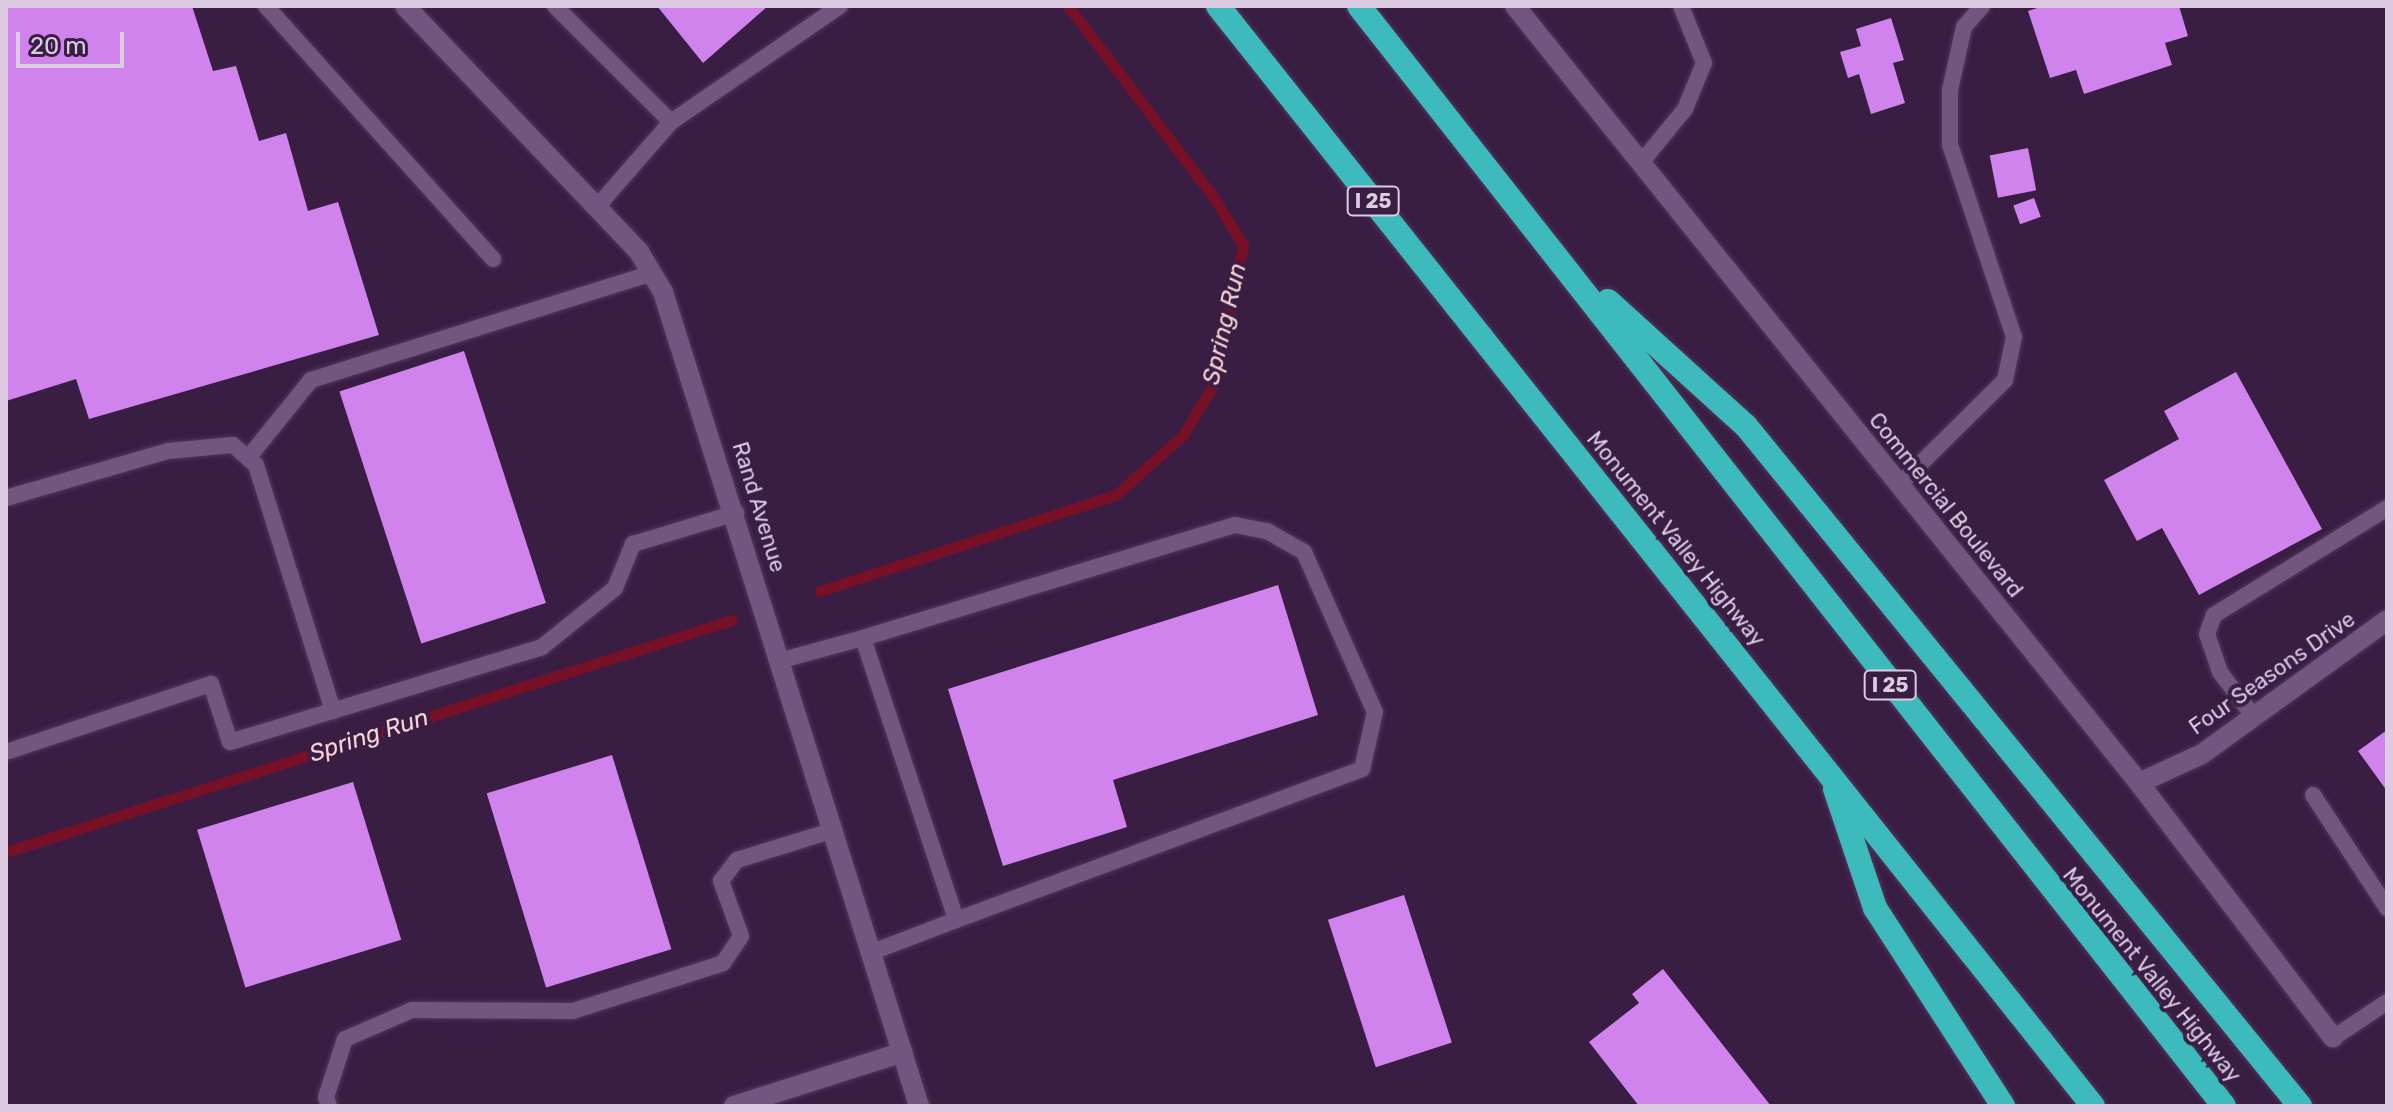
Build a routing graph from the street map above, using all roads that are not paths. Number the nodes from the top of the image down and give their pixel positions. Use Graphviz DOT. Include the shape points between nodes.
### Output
graph roads {
  1 [pos="266,6"];
  2 [pos="405,6"];
  3 [pos="555,6"];
  4 [pos="840,6"];
  5 [pos="1218,6"];
  6 [pos="1359,6"];
  7 [pos="1515,6"];
  8 [pos="1681,6"];
  9 [pos="1982,6"];
  10 [pos="671,122"];
  11 [pos="1640,164"];
  12 [pos="596,208"];
  13 [pos="493,259"];
  14 [pos="1561,260"];
  15 [pos="652,273"];
  16 [pos="248,458"];
  17 [pos="1899,485"];
  18 [pos="6,498"];
  19 [pos="2387,508"];
  20 [pos="736,513"];
  21 [pos="2387,620"];
  22 [pos="863,638"];
  23 [pos="782,660"];
  24 [pos="333,711"];
  25 [pos="2254,717"];
  26 [pos="6,752"];
  27 [pos="1829,772"];
  28 [pos="2139,783"];
  29 [pos="2313,795"];
  30 [pos="834,830"];
  31 [pos="2387,908"];
  32 [pos="956,920"];
  33 [pos="872,952"];
  34 [pos="2387,1002"];
  35 [pos="2333,1038"];
  36 [pos="903,1052"];
  37 [pos="329,1106"];
  38 [pos="734,1106"];
  39 [pos="919,1106"];
  40 [pos="2003,1106"];
  41 [pos="2093,1106"];
  42 [pos="2224,1106"];
  43 [pos="2300,1106"];
  1 -- 13 [label="lane"];
  2 -- 12 [label="street, Rand Avenue"];
  3 -- 10 [label="lane"];
  4 -- 10 [label="lane"];
  5 -- 27 [label="highway, Monument Valley Highway / I 25"];
  6 -- 14 [label="highway, Monument Valley Highway / I 25"];
  7 -- 11 [label="street, Commercial Boulevard"];
  8 -- 11 [label="lane" via="1704,63 1685,109"];
  9 -- 17 [label="lane" via="1964,27 1950,90 1950,145 2014,337 2005,380"];
  10 -- 12 [label="lane"];
  11 -- 17 [label="street, Commercial Boulevard"];
  12 -- 15 [label="street, Rand Avenue"];
  14 -- 42 [label="highway, Monument Valley Highway / I 25" via="2000,827"];
  14 -- 43 [label="highway" via="1746,426"];
  15 -- 16 [label="lane" via="311,380"];
  15 -- 20 [label="street, Rand Avenue" via="679,331"];
  16 -- 18 [label="lane" via="233,445 168,451"];
  16 -- 24 [label="lane" via="256,465"];
  17 -- 28 [label="street, Commercial Boulevard"];
  19 -- 25 [label="lane" via="2214,615 2207,634 2220,672"];
  20 -- 23 [label="street, Rand Avenue"];
  20 -- 24 [label="lane" via="633,544 615,588 542,647"];
  21 -- 25 [label="street, Four Seasons Drive"];
  22 -- 23 [label="lane"];
  22 -- 32 [label="lane"];
  22 -- 32 [label="lane" via="1235,525 1267,531 1304,552 1375,712 1362,769"];
  23 -- 30 [label="street, Rand Avenue"];
  24 -- 26 [label="lane" via="230,742 211,684"];
  25 -- 28 [label="street, Four Seasons Drive" via="2202,754"];
  27 -- 40 [label="highway" via="1875,908"];
  27 -- 41 [label="highway, Monument Valley Highway / I 25"];
  28 -- 35 [label="street, Commercial Boulevard"];
  29 -- 31 [label="lane"];
  30 -- 33 [label="street, Rand Avenue"];
  30 -- 37 [label="lane" via="737,860 721,881 741,936 723,963 573,1011 412,1010 345,1039 326,1097"];
  32 -- 33 [label="lane"];
  33 -- 36 [label="street, Rand Avenue"];
  34 -- 35 [label="lane"];
  36 -- 38 [label="street"];
  36 -- 39 [label="street, Rand Avenue"];
}
